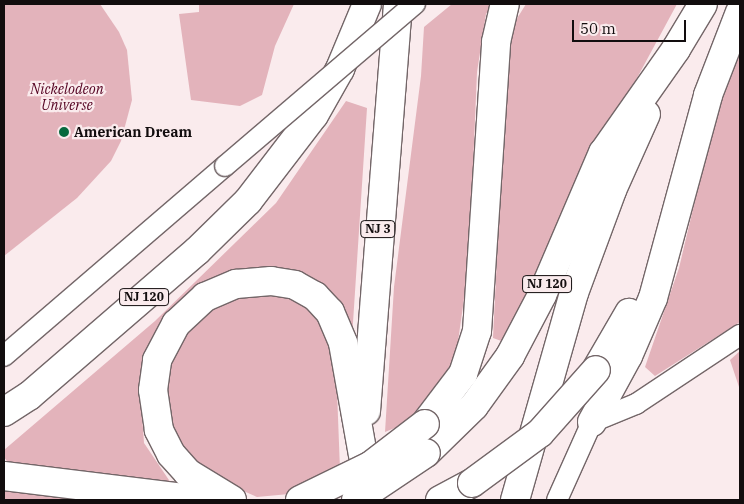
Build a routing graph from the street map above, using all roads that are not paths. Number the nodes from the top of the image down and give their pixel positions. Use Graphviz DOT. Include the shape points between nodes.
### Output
graph roads {
  1 [pos="367,4"];
  2 [pos="398,4"];
  3 [pos="415,4"];
  4 [pos="505,4"];
  5 [pos="703,4"];
  6 [pos="734,4"];
  7 [pos="740,12"];
  8 [pos="676,48"];
  9 [pos="740,335"];
  10 [pos="4,356"];
  11 [pos="28,396"];
  12 [pos="4,412"];
  13 [pos="4,418"];
  14 [pos="592,422"];
  15 [pos="363,455"];
  16 [pos="4,476"];
  17 [pos="200,500"];
  18 [pos="232,500"];
  19 [pos="300,500"];
  20 [pos="356,500"];
  21 [pos="362,500"];
  22 [pos="440,500"];
  23 [pos="515,500"];
  24 [pos="557,500"];
  1 -- 11 [label="highway, NJ 120" via="328,92 301,135 262,186 214,235"];
  2 -- 15 [label="highway, NJ 3" via="378,227"];
  3 -- 10 [label="street, bridge"];
  4 -- 19 [label="highway, bridge" via="496,42 477,331 463,374 425,424 353,476"];
  5 -- 8 [label="highway"];
  6 -- 22 [label="highway, bridge" via="688,110 641,284 622,327 596,370 540,433 472,483"];
  7 -- 14 [label="highway" via="708,95 652,298 624,365"];
  8 -- 20 [label="highway, NJ 120, bridge" via="603,153 542,295 510,356 474,406 426,453"];
  8 -- 23 [label="highway" via="589,249 557,346"];
  9 -- 14 [label="street" via="636,404"];
  11 -- 12 [label="highway"];
  11 -- 13 [label="highway, NJ 120"];
  14 -- 24 [label="street"];
  15 -- 18 [label="highway" via="343,343 330,312 315,296 284,282 260,281 226,288 205,297 176,324 157,360 152,390 159,430 171,454 188,473"];
  15 -- 21 [label="highway, NJ 3"];
  16 -- 17 [label="highway"];
}
